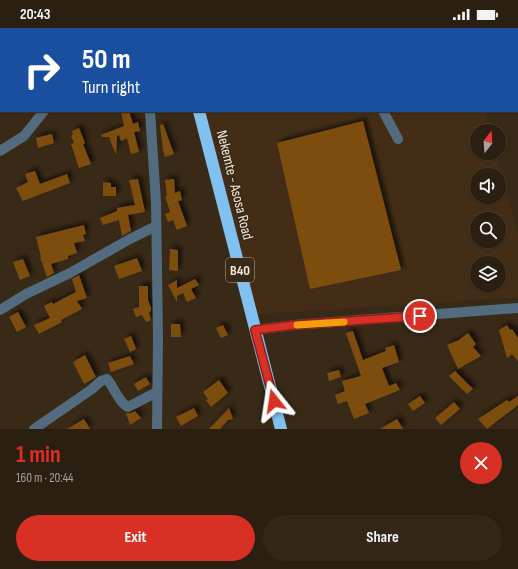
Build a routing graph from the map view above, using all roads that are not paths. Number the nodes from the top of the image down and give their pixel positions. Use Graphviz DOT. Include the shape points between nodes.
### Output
graph roads {
  1 [pos="43,112"];
  2 [pos="150,112"];
  3 [pos="199,112"];
  4 [pos="384,112"];
  5 [pos="398,139"];
  6 [pos="0,151"];
  7 [pos="156,226"];
  8 [pos="518,308"];
  9 [pos="0,310"];
  10 [pos="255,330"];
  11 [pos="157,392"];
  12 [pos="34,429"];
  13 [pos="157,429"];
  14 [pos="281,429"];
  1 -- 6 [label="street" via="24,136"];
  2 -- 7 [label="street"];
  3 -- 10 [label="highway, Nekemte - Asosa Road / B40"];
  4 -- 5 [label="street"];
  7 -- 9 [label="street"];
  7 -- 11 [label="street"];
  8 -- 10 [label="street"];
  10 -- 14 [label="highway, Nekemte - Asosa Road / B40"];
  11 -- 12 [label="street" via="128,407 123,405 107,379"];
  11 -- 13 [label="street"];
}
